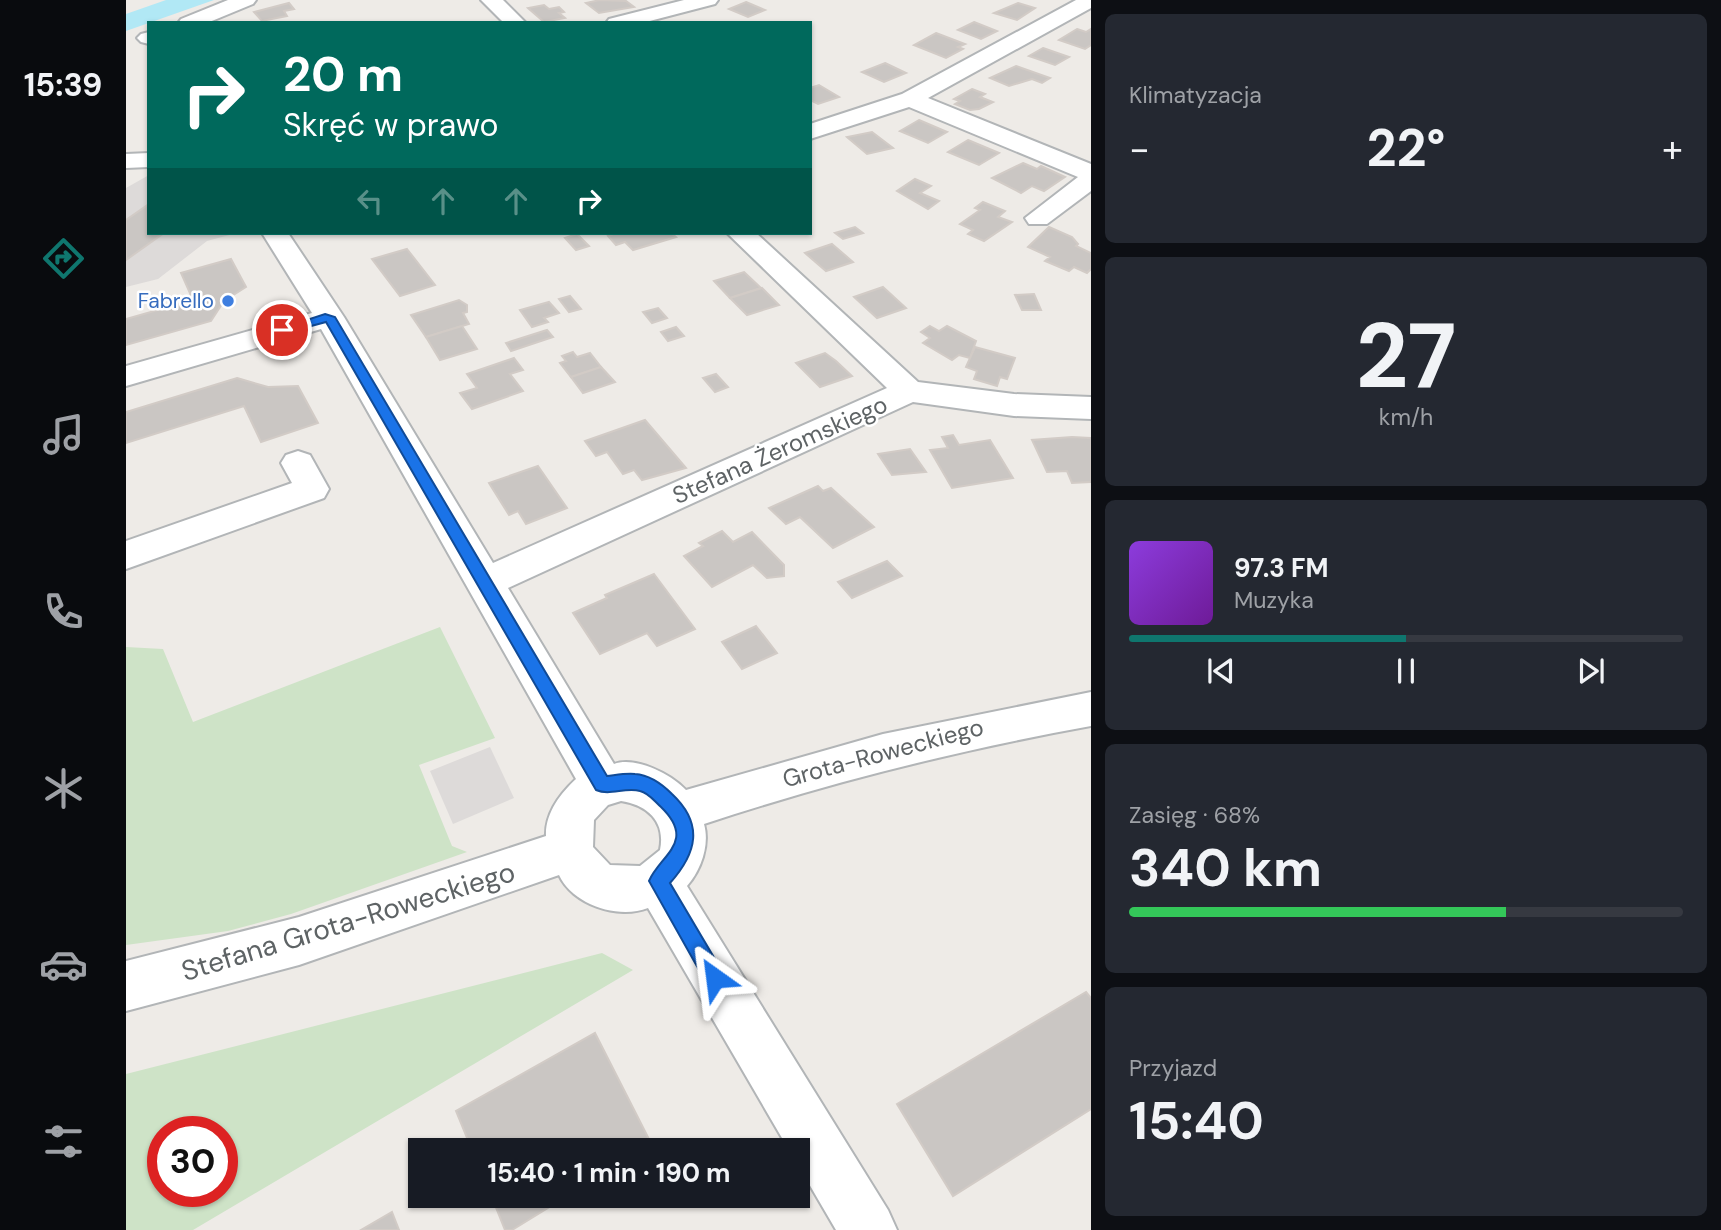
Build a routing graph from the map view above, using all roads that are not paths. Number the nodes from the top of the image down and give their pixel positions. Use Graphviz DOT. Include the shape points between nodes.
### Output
graph roads {
  1 [pos="246,0"];
  2 [pos="491,0"];
  3 [pos="708,0"];
  4 [pos="1091,0"];
  5 [pos="193,21"];
  6 [pos="514,21"];
  7 [pos="624,21"];
  8 [pos="910,99"];
  9 [pos="812,131"];
  10 [pos="147,160"];
  11 [pos="126,161"];
  12 [pos="1091,173"];
  13 [pos="1091,179"];
  14 [pos="1038,218"];
  15 [pos="276,235"];
  16 [pos="742,235"];
  17 [pos="329,317"];
  18 [pos="126,376"];
  19 [pos="909,391"];
  20 [pos="1091,408"];
  21 [pos="298,463"];
  22 [pos="126,555"];
  23 [pos="484,583"];
  24 [pos="1091,709"];
  25 [pos="603,785"];
  26 [pos="679,812"];
  27 [pos="569,850"];
  28 [pos="658,881"];
  29 [pos="126,986"];
  30 [pos="868,1230"];
  1 -- 5 [label="street"];
  2 -- 6 [label="street"];
  3 -- 7 [label="street"];
  4 -- 8 [label="street"];
  8 -- 9 [label="street"];
  8 -- 12 [label="street"];
  10 -- 11 [label="street"];
  13 -- 14 [label="street"];
  15 -- 17 [label="street"];
  16 -- 19 [label="street"];
  17 -- 18 [label="street"];
  17 -- 23 [label="street"];
  19 -- 20 [label="street, Stefana Żeromskiego" via="1014,405"];
  19 -- 23 [label="street, Stefana Żeromskiego"];
  21 -- 22 [label="street" via="312,489"];
  23 -- 25 [label="street"];
  24 -- 26 [label="street, Grota-Roweckiego" via="918,741"];
  25 -- 26 [label="street" via="636,782 653,787"];
  25 -- 27 [label="street" via="585,795 573,811 567,830"];
  26 -- 28 [label="street" via="684,832 679,860"];
  27 -- 28 [label="street" via="576,866 605,886 632,889"];
  27 -- 29 [label="street, Stefana Grota-Roweckiego" via="299,941"];
  28 -- 30 [label="street"];
}
